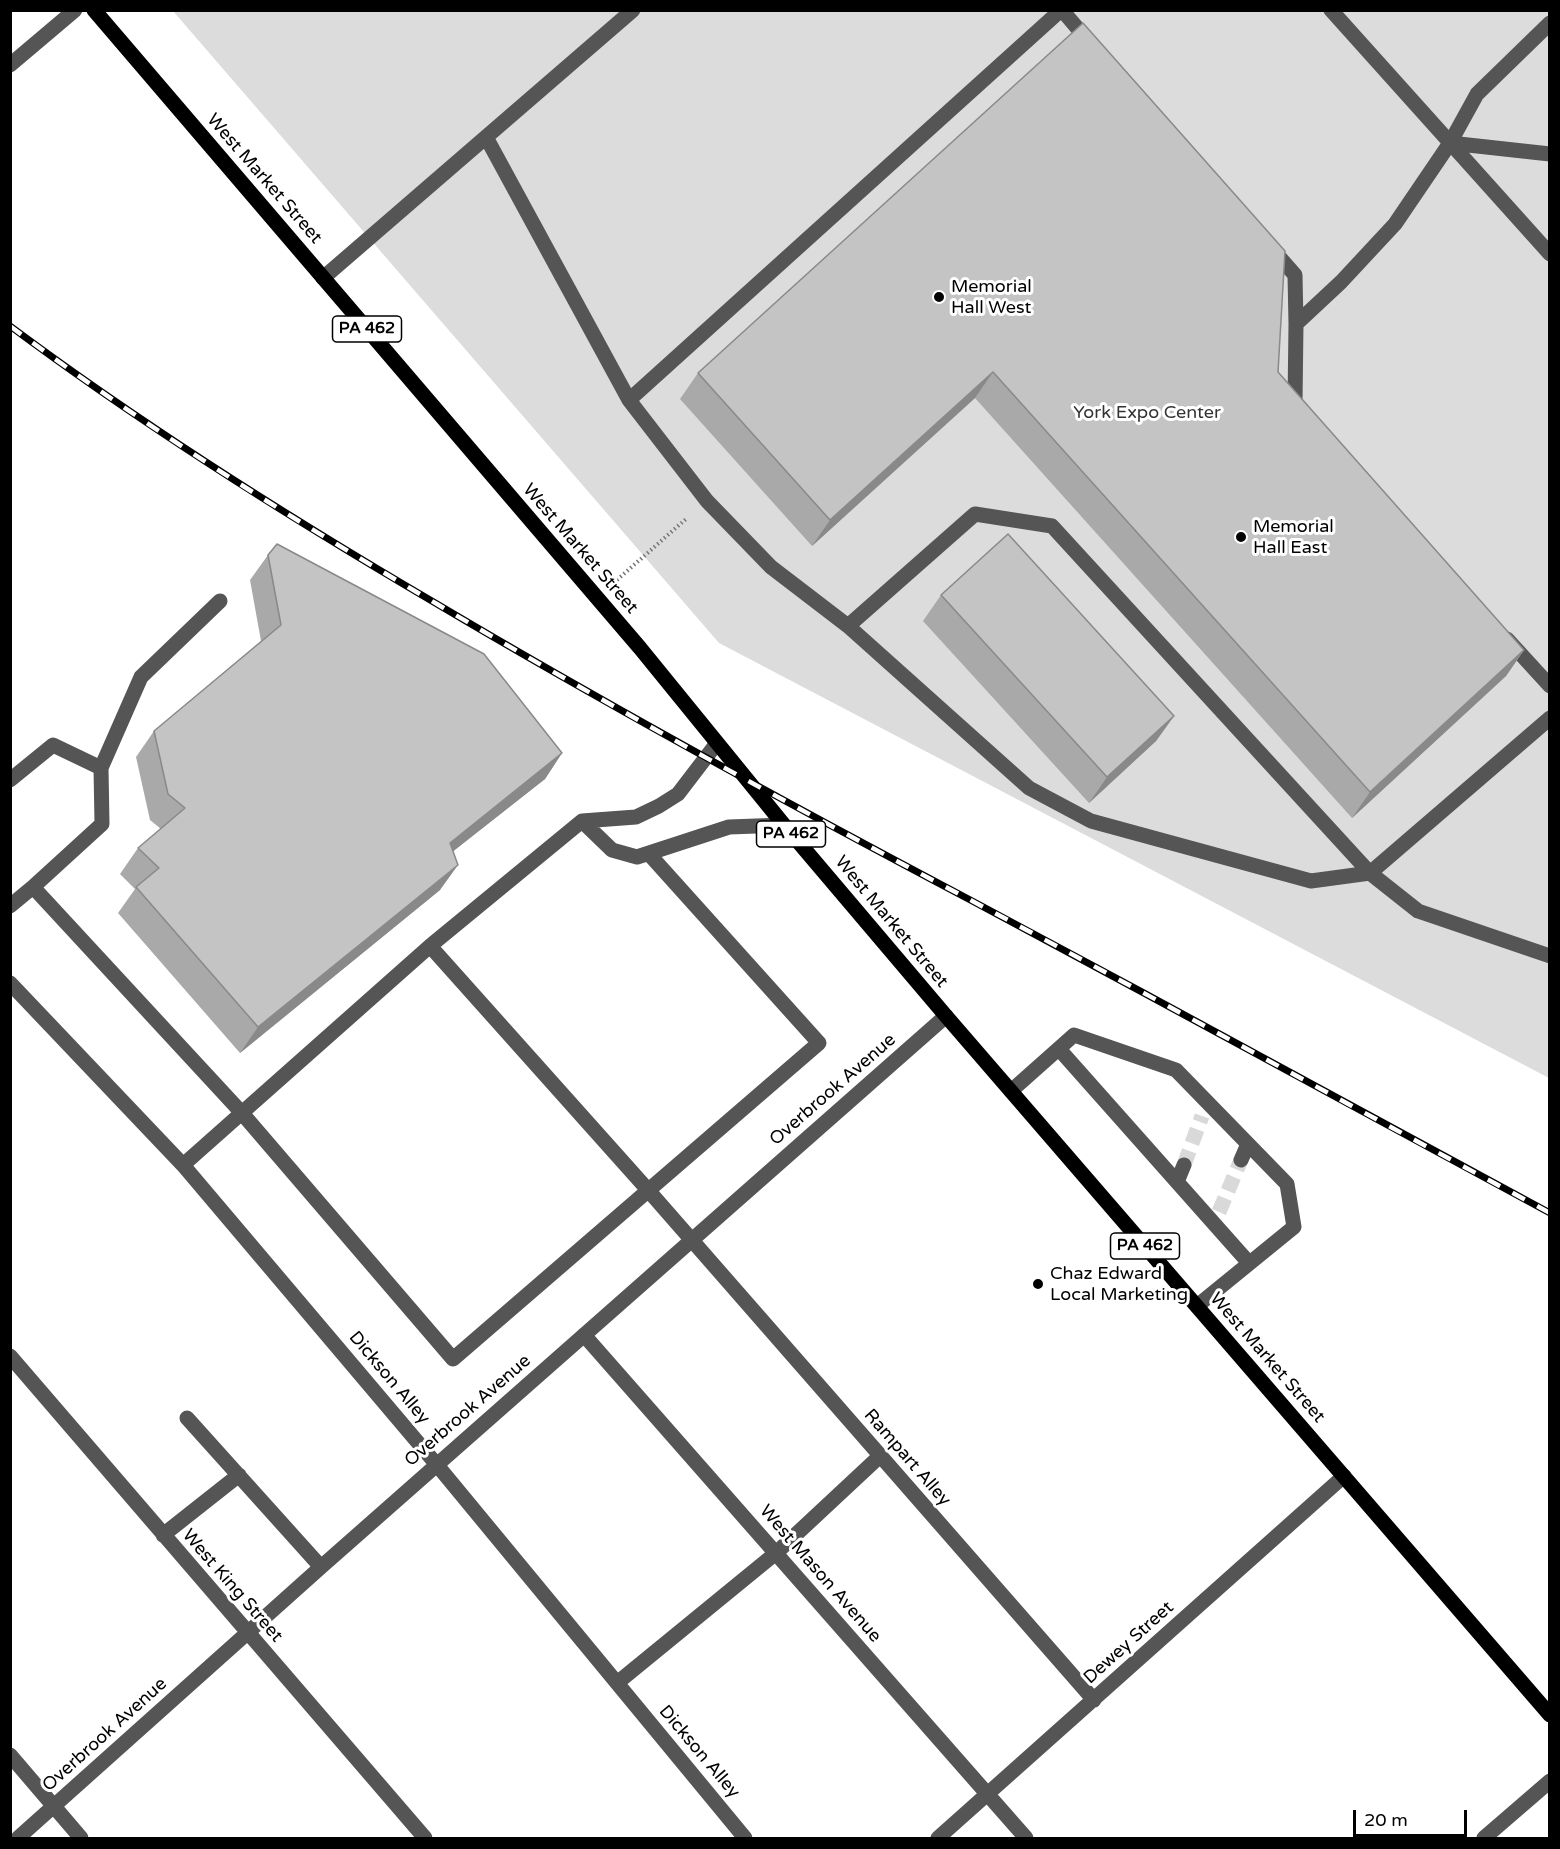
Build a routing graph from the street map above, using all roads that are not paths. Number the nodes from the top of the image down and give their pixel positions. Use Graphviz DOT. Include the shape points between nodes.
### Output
graph roads {
  1 [pos="75,10"];
  2 [pos="94,10"];
  3 [pos="633,10"];
  4 [pos="1061,10"];
  5 [pos="1331,10"];
  6 [pos="1550,23"];
  7 [pos="1101,55"];
  8 [pos="10,65"];
  9 [pos="486,137"];
  10 [pos="1450,143"];
  11 [pos="1550,154"];
  12 [pos="1264,240"];
  13 [pos="1550,254"];
  14 [pos="323,278"];
  15 [pos="1296,324"];
  16 [pos="629,400"];
  17 [pos="1311,420"];
  18 [pos="220,600"];
  19 [pos="1494,624"];
  20 [pos="848,626"];
  21 [pos="1550,686"];
  22 [pos="1550,718"];
  23 [pos="717,743"];
  24 [pos="101,768"];
  25 [pos="10,780"];
  26 [pos="582,821"];
  27 [pos="784,825"];
  28 [pos="649,854"];
  29 [pos="1370,873"];
  30 [pos="33,886"];
  31 [pos="10,906"];
  32 [pos="430,946"];
  33 [pos="1550,956"];
  34 [pos="10,983"];
  35 [pos="946,1016"];
  36 [pos="1059,1049"];
  37 [pos="1011,1091"];
  38 [pos="241,1112"];
  39 [pos="1248,1144"];
  40 [pos="1241,1160"];
  41 [pos="183,1165"];
  42 [pos="1184,1165"];
  43 [pos="1177,1182"];
  44 [pos="648,1190"];
  45 [pos="691,1242"];
  46 [pos="1249,1263"];
  47 [pos="1197,1306"];
  48 [pos="584,1335"];
  49 [pos="10,1356"];
  50 [pos="187,1418"];
  51 [pos="880,1456"];
  52 [pos="437,1465"];
  53 [pos="239,1475"];
  54 [pos="1344,1476"];
  55 [pos="163,1535"];
  56 [pos="776,1553"];
  57 [pos="321,1567"];
  58 [pos="247,1633"];
  59 [pos="617,1683"];
  60 [pos="1094,1700"];
  61 [pos="1550,1715"];
  62 [pos="10,1755"];
  63 [pos="1550,1781"];
  64 [pos="987,1794"];
  65 [pos="54,1807"];
  66 [pos="1494,1836"];
  67 [pos="18,1839"];
  68 [pos="81,1839"];
  69 [pos="425,1839"];
  70 [pos="745,1839"];
  71 [pos="938,1839"];
  72 [pos="1026,1839"];
  1 -- 8 [label="street"];
  2 -- 14 [label="main road, West Market Street / PA 462"];
  3 -- 9 [label="street"];
  4 -- 7 [label="street"];
  4 -- 16 [label="street"];
  5 -- 10 [label="street"];
  6 -- 10 [label="street" via="1477,94"];
  9 -- 14 [label="street"];
  9 -- 16 [label="street"];
  10 -- 11 [label="street"];
  10 -- 13 [label="street"];
  10 -- 15 [label="street" via="1395,224"];
  12 -- 15 [label="street" via="1295,276"];
  14 -- 23 [label="main road, West Market Street / PA 462"];
  15 -- 17 [label="street" via="1295,402"];
  16 -- 20 [label="street" via="707,501 771,567"];
  18 -- 24 [label="street" via="141,677"];
  19 -- 21 [label="street"];
  20 -- 29 [label="street" via="1029,788 1091,821 1311,881"];
  20 -- 29 [label="street" via="975,513 1052,526"];
  22 -- 29 [label="street"];
  23 -- 26 [label="street" via="678,794 659,806 636,817"];
  23 -- 27 [label="main road, West Market Street / PA 462"];
  24 -- 25 [label="street" via="53,745"];
  24 -- 30 [label="street" via="102,824"];
  26 -- 28 [label="street" via="612,850 637,857"];
  26 -- 32 [label="street"];
  27 -- 28 [label="street" via="729,827"];
  27 -- 35 [label="main road, West Market Street / PA 462"];
  28 -- 44 [label="street" via="819,1043"];
  29 -- 33 [label="street" via="1418,911"];
  30 -- 31 [label="street"];
  30 -- 38 [label="street"];
  32 -- 38 [label="street"];
  32 -- 44 [label="street, Rampart Alley"];
  34 -- 41 [label="street, Dickson Alley"];
  35 -- 37 [label="main road, West Market Street / PA 462"];
  35 -- 45 [label="street, Overbrook Avenue"];
  36 -- 37 [label="street"];
  36 -- 39 [label="street" via="1074,1035 1176,1070 1205,1109"];
  36 -- 43 [label="street"];
  37 -- 47 [label="main road, West Market Street / PA 462"];
  38 -- 41 [label="street"];
  38 -- 44 [label="street" via="453,1359"];
  39 -- 40 [label="street"];
  39 -- 46 [label="street" via="1287,1184 1294,1227"];
  41 -- 52 [label="street, Dickson Alley"];
  42 -- 43 [label="street"];
  43 -- 46 [label="street" via="1217,1217"];
  44 -- 45 [label="street, Rampart Alley"];
  45 -- 48 [label="street, Overbrook Avenue"];
  45 -- 51 [label="street, Rampart Alley"];
  46 -- 47 [label="street"];
  47 -- 54 [label="main road, West Market Street / PA 462"];
  48 -- 52 [label="street, Overbrook Avenue"];
  48 -- 56 [label="street, West Mason Avenue"];
  49 -- 55 [label="street, West King Street"];
  50 -- 53 [label="street"];
  51 -- 56 [label="street"];
  51 -- 60 [label="street, Rampart Alley"];
  52 -- 57 [label="street, Overbrook Avenue"];
  52 -- 59 [label="street, Dickson Alley"];
  53 -- 55 [label="street"];
  53 -- 57 [label="street"];
  54 -- 60 [label="street, Dewey Street"];
  54 -- 61 [label="main road, West Market Street / PA 462"];
  55 -- 58 [label="street, West King Street"];
  56 -- 59 [label="street"];
  56 -- 64 [label="street, West Mason Avenue"];
  57 -- 58 [label="street, Overbrook Avenue"];
  58 -- 65 [label="street, Overbrook Avenue"];
  58 -- 69 [label="street, West King Street"];
  59 -- 70 [label="street, Dickson Alley"];
  60 -- 64 [label="street, Dewey Street"];
  62 -- 65 [label="street"];
  63 -- 66 [label="street"];
  64 -- 71 [label="street, Dewey Street"];
  64 -- 72 [label="street, West Mason Avenue"];
  65 -- 67 [label="street, Overbrook Avenue"];
  65 -- 68 [label="street"];
}
